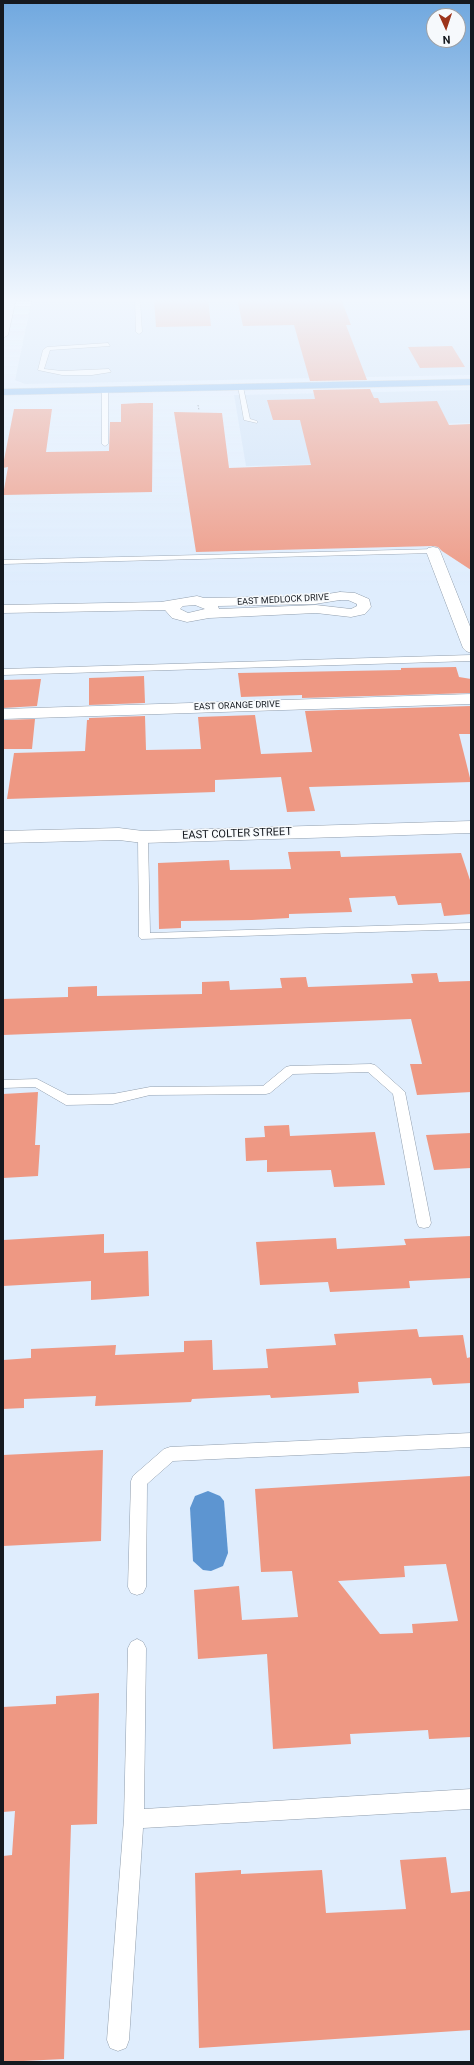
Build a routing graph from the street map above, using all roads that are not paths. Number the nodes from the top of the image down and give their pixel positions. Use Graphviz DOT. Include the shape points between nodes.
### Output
graph roads {
  1 [pos="105,395"];
  2 [pos="242,395"];
  3 [pos="255,422"];
  4 [pos="105,444"];
  5 [pos="433,551"];
  6 [pos="3,562"];
  7 [pos="207,608"];
  8 [pos="3,609"];
  9 [pos="178,609"];
  10 [pos="3,618"];
  11 [pos="471,648"];
  12 [pos="471,658"];
  13 [pos="3,672"];
  14 [pos="471,699"];
  15 [pos="3,714"];
  16 [pos="471,827"];
  17 [pos="3,837"];
  18 [pos="143,837"];
  19 [pos="471,926"];
  20 [pos="3,1084"];
  21 [pos="424,1223"];
  22 [pos="471,1440"];
  23 [pos="137,1587"];
  24 [pos="137,1648"];
  25 [pos="471,1799"];
  26 [pos="134,1819"];
  27 [pos="118,2040"];
  1 -- 4 [label="lane"];
  2 -- 3 [label="lane" via="247,420"];
  5 -- 6 [label="lane"];
  5 -- 11 [label="street"];
  7 -- 7 [label="street, EAST MEDLOCK DRIVE" via="316,609 351,613 360,611 364,607 364,602 350,596"];
  7 -- 9 [label="street, EAST MEDLOCK DRIVE" via="193,618"];
  8 -- 9 [label="street, EAST MEDLOCK DRIVE" via="161,606"];
  9 -- 10 [label="street, EAST MEDLOCK DRIVE" via="160,614"];
  12 -- 13 [label="lane"];
  14 -- 15 [label="street, EAST ORANGE DRIVE"];
  16 -- 18 [label="street, EAST COLTER STREET"];
  17 -- 18 [label="street, EAST COLTER STREET" via="120,834"];
  18 -- 19 [label="lane" via="145,937"];
  20 -- 21 [label="lane" via="38,1083 66,1100 113,1098 150,1091 266,1090 290,1070 371,1068 399,1092"];
  22 -- 23 [label="lane" via="170,1454 139,1480"];
  24 -- 26 [label="lane"];
  25 -- 26 [label="lane"];
  26 -- 27 [label="lane"];
}
